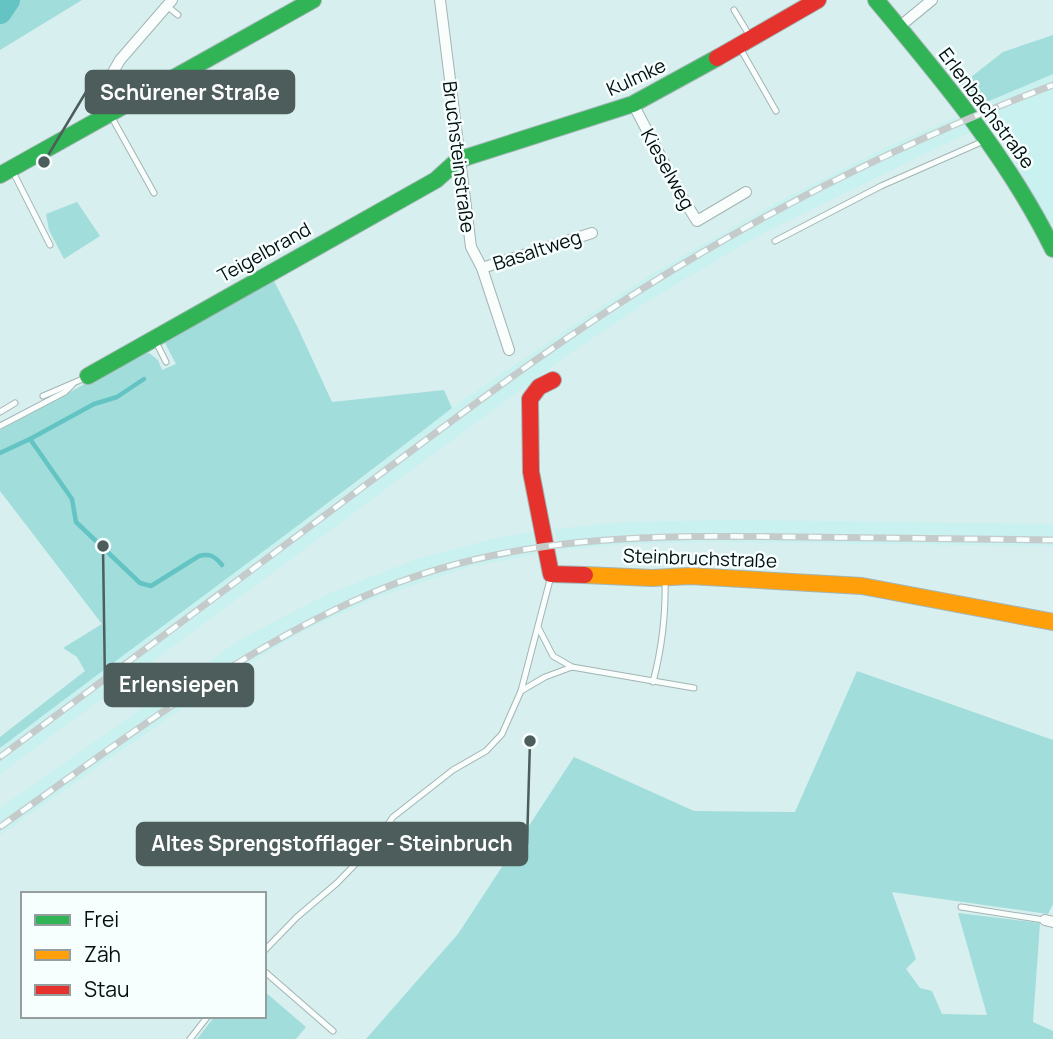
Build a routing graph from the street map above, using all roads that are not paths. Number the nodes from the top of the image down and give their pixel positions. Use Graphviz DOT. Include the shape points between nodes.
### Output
graph roads {
  1 [pos="313,0"];
  2 [pos="440,0"];
  3 [pos="818,0"];
  4 [pos="876,0"];
  5 [pos="932,0"];
  6 [pos="170,3"];
  7 [pos="734,10"];
  8 [pos="178,15"];
  9 [pos="899,27"];
  10 [pos="744,41"];
  11 [pos="633,104"];
  12 [pos="776,111"];
  13 [pos="110,114"];
  14 [pos="989,139"];
  15 [pos="458,160"];
  16 [pos="6,172"];
  17 [pos="746,192"];
  18 [pos="154,193"];
  19 [pos="592,233"];
  20 [pos="775,241"];
  21 [pos="50,245"];
  22 [pos="1053,249"];
  23 [pos="482,268"];
  24 [pos="153,337"];
  25 [pos="509,350"];
  26 [pos="166,362"];
  27 [pos="88,376"];
  28 [pos="553,380"];
  29 [pos="72,385"];
  30 [pos="43,396"];
  31 [pos="15,403"];
  32 [pos="0,411"];
  33 [pos="0,426"];
  34 [pos="551,574"];
  35 [pos="665,576"];
  36 [pos="1053,622"];
  37 [pos="538,627"];
  38 [pos="572,667"];
  39 [pos="653,682"];
  40 [pos="694,688"];
  41 [pos="521,691"];
  42 [pos="961,907"];
  43 [pos="1049,921"];
  44 [pos="266,949"];
  45 [pos="266,973"];
  46 [pos="206,1018"];
  47 [pos="333,1031"];
  48 [pos="190,1039"];
  1 -- 13 [label="street"];
  2 -- 15 [label="street, Bruchsteinstraße"];
  3 -- 10 [label="street, Kulmke"];
  4 -- 9 [label="street, Erlenbachstraße"];
  5 -- 9 [label="street"];
  6 -- 8 [label="lane"];
  6 -- 13 [label="street" via="109,79"];
  7 -- 10 [label="lane"];
  9 -- 14 [label="street, Erlenbachstraße"];
  10 -- 11 [label="street, Kulmke"];
  10 -- 12 [label="lane"];
  11 -- 15 [label="street, Kulmke"];
  11 -- 17 [label="street, Kieselweg" via="697,221"];
  13 -- 16 [label="street"];
  13 -- 18 [label="lane"];
  14 -- 20 [label="lane" via="881,186"];
  14 -- 22 [label="street, Erlenbachstraße"];
  15 -- 23 [label="street, Bruchsteinstraße" via="471,247"];
  15 -- 24 [label="street, Teigelbrand" via="436,180"];
  16 -- 21 [label="lane"];
  19 -- 23 [label="street, Basaltweg"];
  23 -- 25 [label="street, Bruchsteinstraße"];
  24 -- 26 [label="lane"];
  24 -- 27 [label="street, Teigelbrand"];
  27 -- 29 [label="lane"];
  28 -- 34 [label="street" via="532,393 529,438"];
  29 -- 30 [label="lane"];
  29 -- 33 [label="lane"];
  31 -- 32 [label="lane"];
  34 -- 35 [label="street, Steinbruchstraße"];
  34 -- 37 [label="lane"];
  35 -- 36 [label="street, Steinbruchstraße" via="862,586"];
  35 -- 39 [label="lane" via="660,655"];
  37 -- 38 [label="lane" via="553,656"];
  37 -- 41 [label="lane"];
  38 -- 39 [label="lane"];
  38 -- 41 [label="lane"];
  39 -- 40 [label="lane"];
  41 -- 44 [label="lane" via="502,734 486,751 453,770 393,817 361,858"];
  42 -- 43 [label="lane"];
  45 -- 47 [label="lane"];
  46 -- 48 [label="lane"];
}
